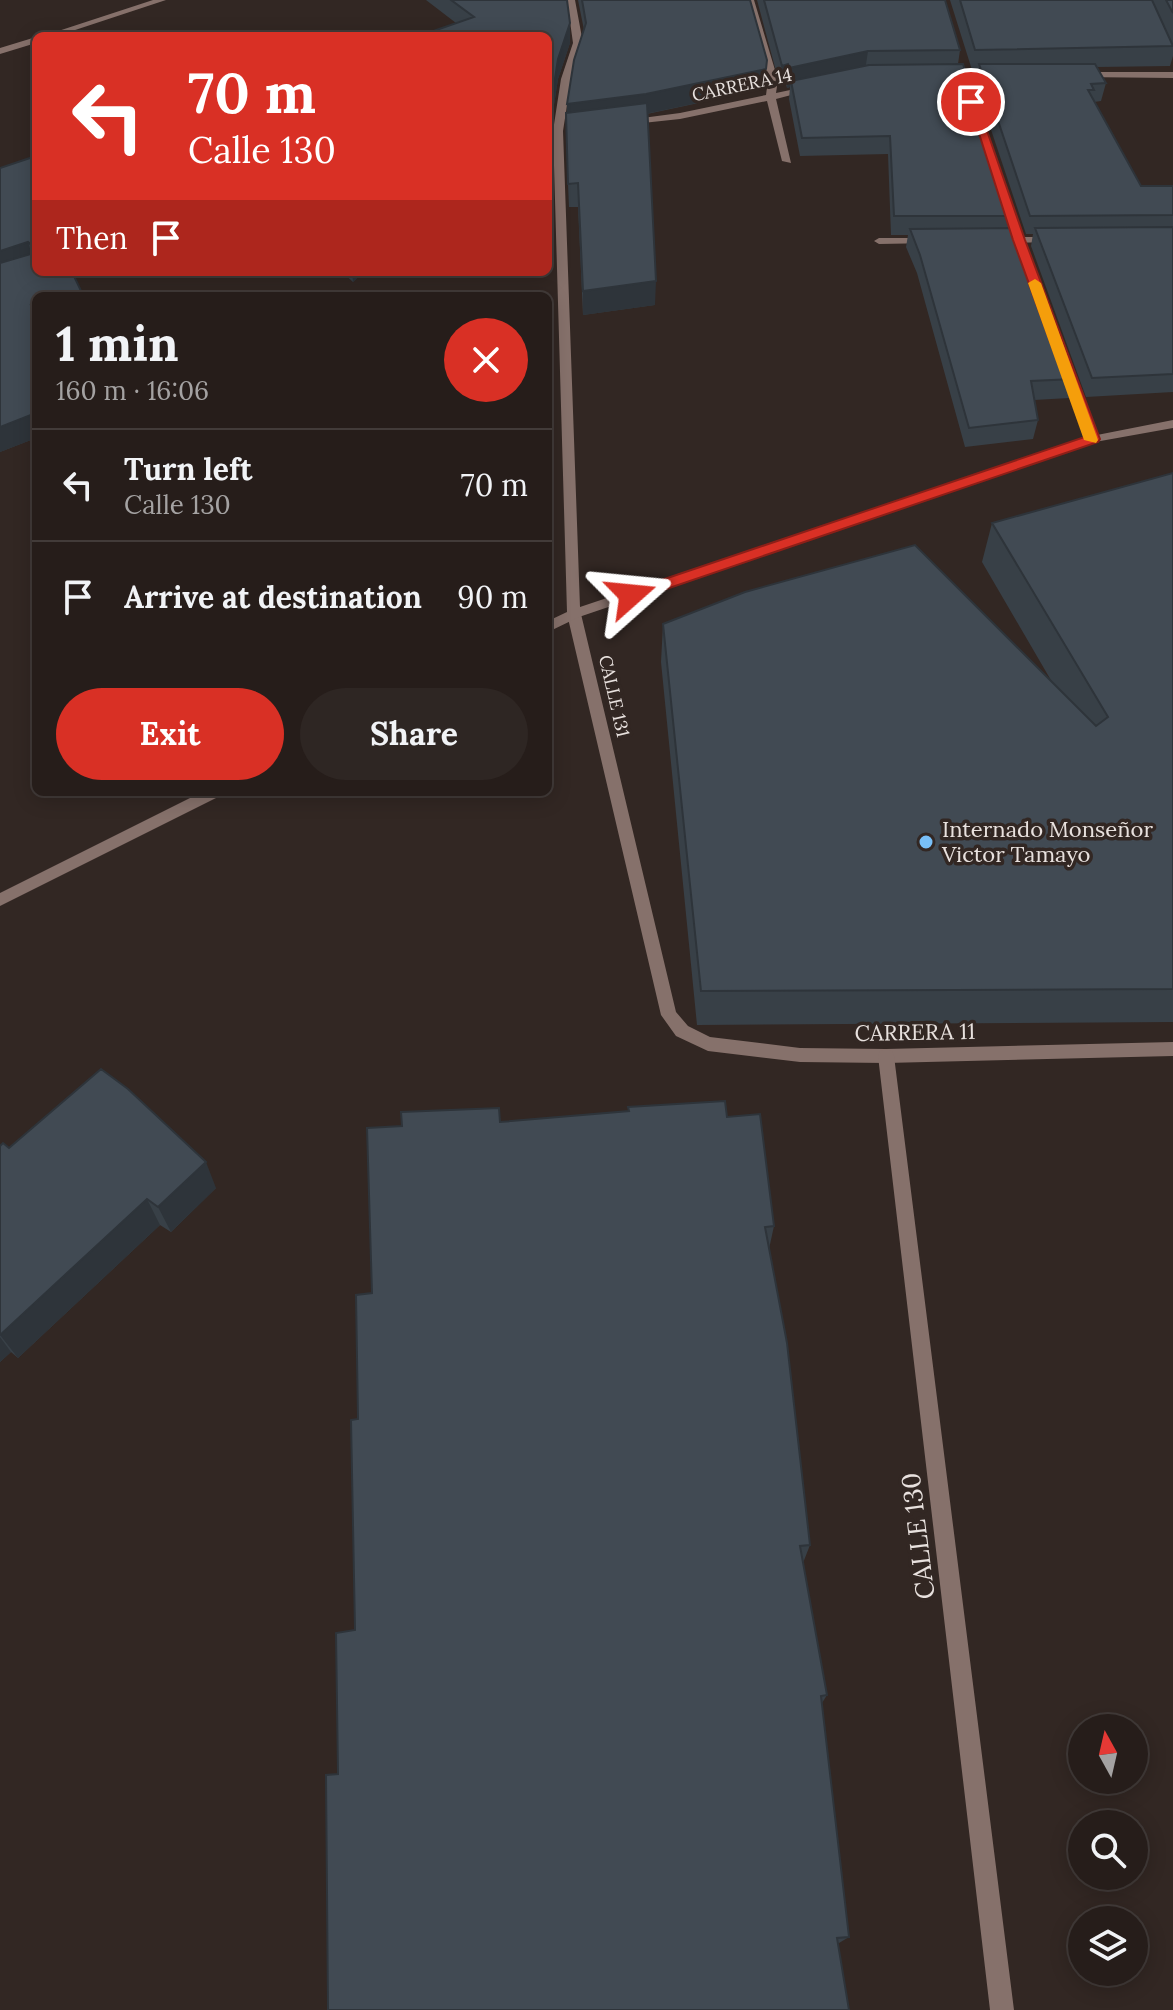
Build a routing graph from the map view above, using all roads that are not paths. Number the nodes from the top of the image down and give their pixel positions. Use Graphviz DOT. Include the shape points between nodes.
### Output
graph roads {
  1 [pos="162,0"];
  2 [pos="571,0"];
  3 [pos="750,0"];
  4 [pos="61,32"];
  5 [pos="32,41"];
  6 [pos="0,51"];
  7 [pos="1068,74"];
  8 [pos="1173,75"];
  9 [pos="826,85"];
  10 [pos="771,97"];
  11 [pos="554,112"];
  12 [pos="619,124"];
  13 [pos="573,129"];
  14 [pos="558,131"];
  15 [pos="787,161"];
  16 [pos="1014,225"];
  17 [pos="988,240"];
  18 [pos="1019,240"];
  19 [pos="1065,240"];
  20 [pos="879,241"];
  21 [pos="941,241"];
  22 [pos="1024,254"];
  23 [pos="1061,354"];
  24 [pos="1173,424"];
  25 [pos="1093,439"];
  26 [pos="574,614"];
  27 [pos="552,625"];
  28 [pos="207,796"];
  29 [pos="0,900"];
  30 [pos="669,1015"];
  31 [pos="1173,1049"];
  32 [pos="886,1056"];
  33 [pos="1002,2010"];
  1 -- 4 [label="street"];
  2 -- 11 [label="street, CALLE 131" via="578,43"];
  3 -- 10 [label="street" via="773,80"];
  5 -- 6 [label="street"];
  7 -- 8 [label="street"];
  9 -- 10 [label="street, CARRERA 14"];
  10 -- 12 [label="street, CARRERA 14"];
  10 -- 15 [label="street"];
  11 -- 14 [label="street, CALLE 131"];
  13 -- 14 [label="street"];
  14 -- 26 [label="street, CALLE 131"];
  16 -- 18 [label="street"];
  17 -- 18 [label="street"];
  18 -- 19 [label="street"];
  18 -- 22 [label="street"];
  20 -- 21 [label="street"];
  23 -- 25 [label="street"];
  24 -- 25 [label="street"];
  25 -- 26 [label="street"];
  26 -- 27 [label="street"];
  26 -- 30 [label="street, CALLE 131"];
  28 -- 29 [label="street"];
  30 -- 32 [label="street, CARRERA 11" via="682,1031 708,1044 800,1055"];
  31 -- 32 [label="street, CARRERA 11"];
  32 -- 33 [label="street, CALLE 130"];
}
